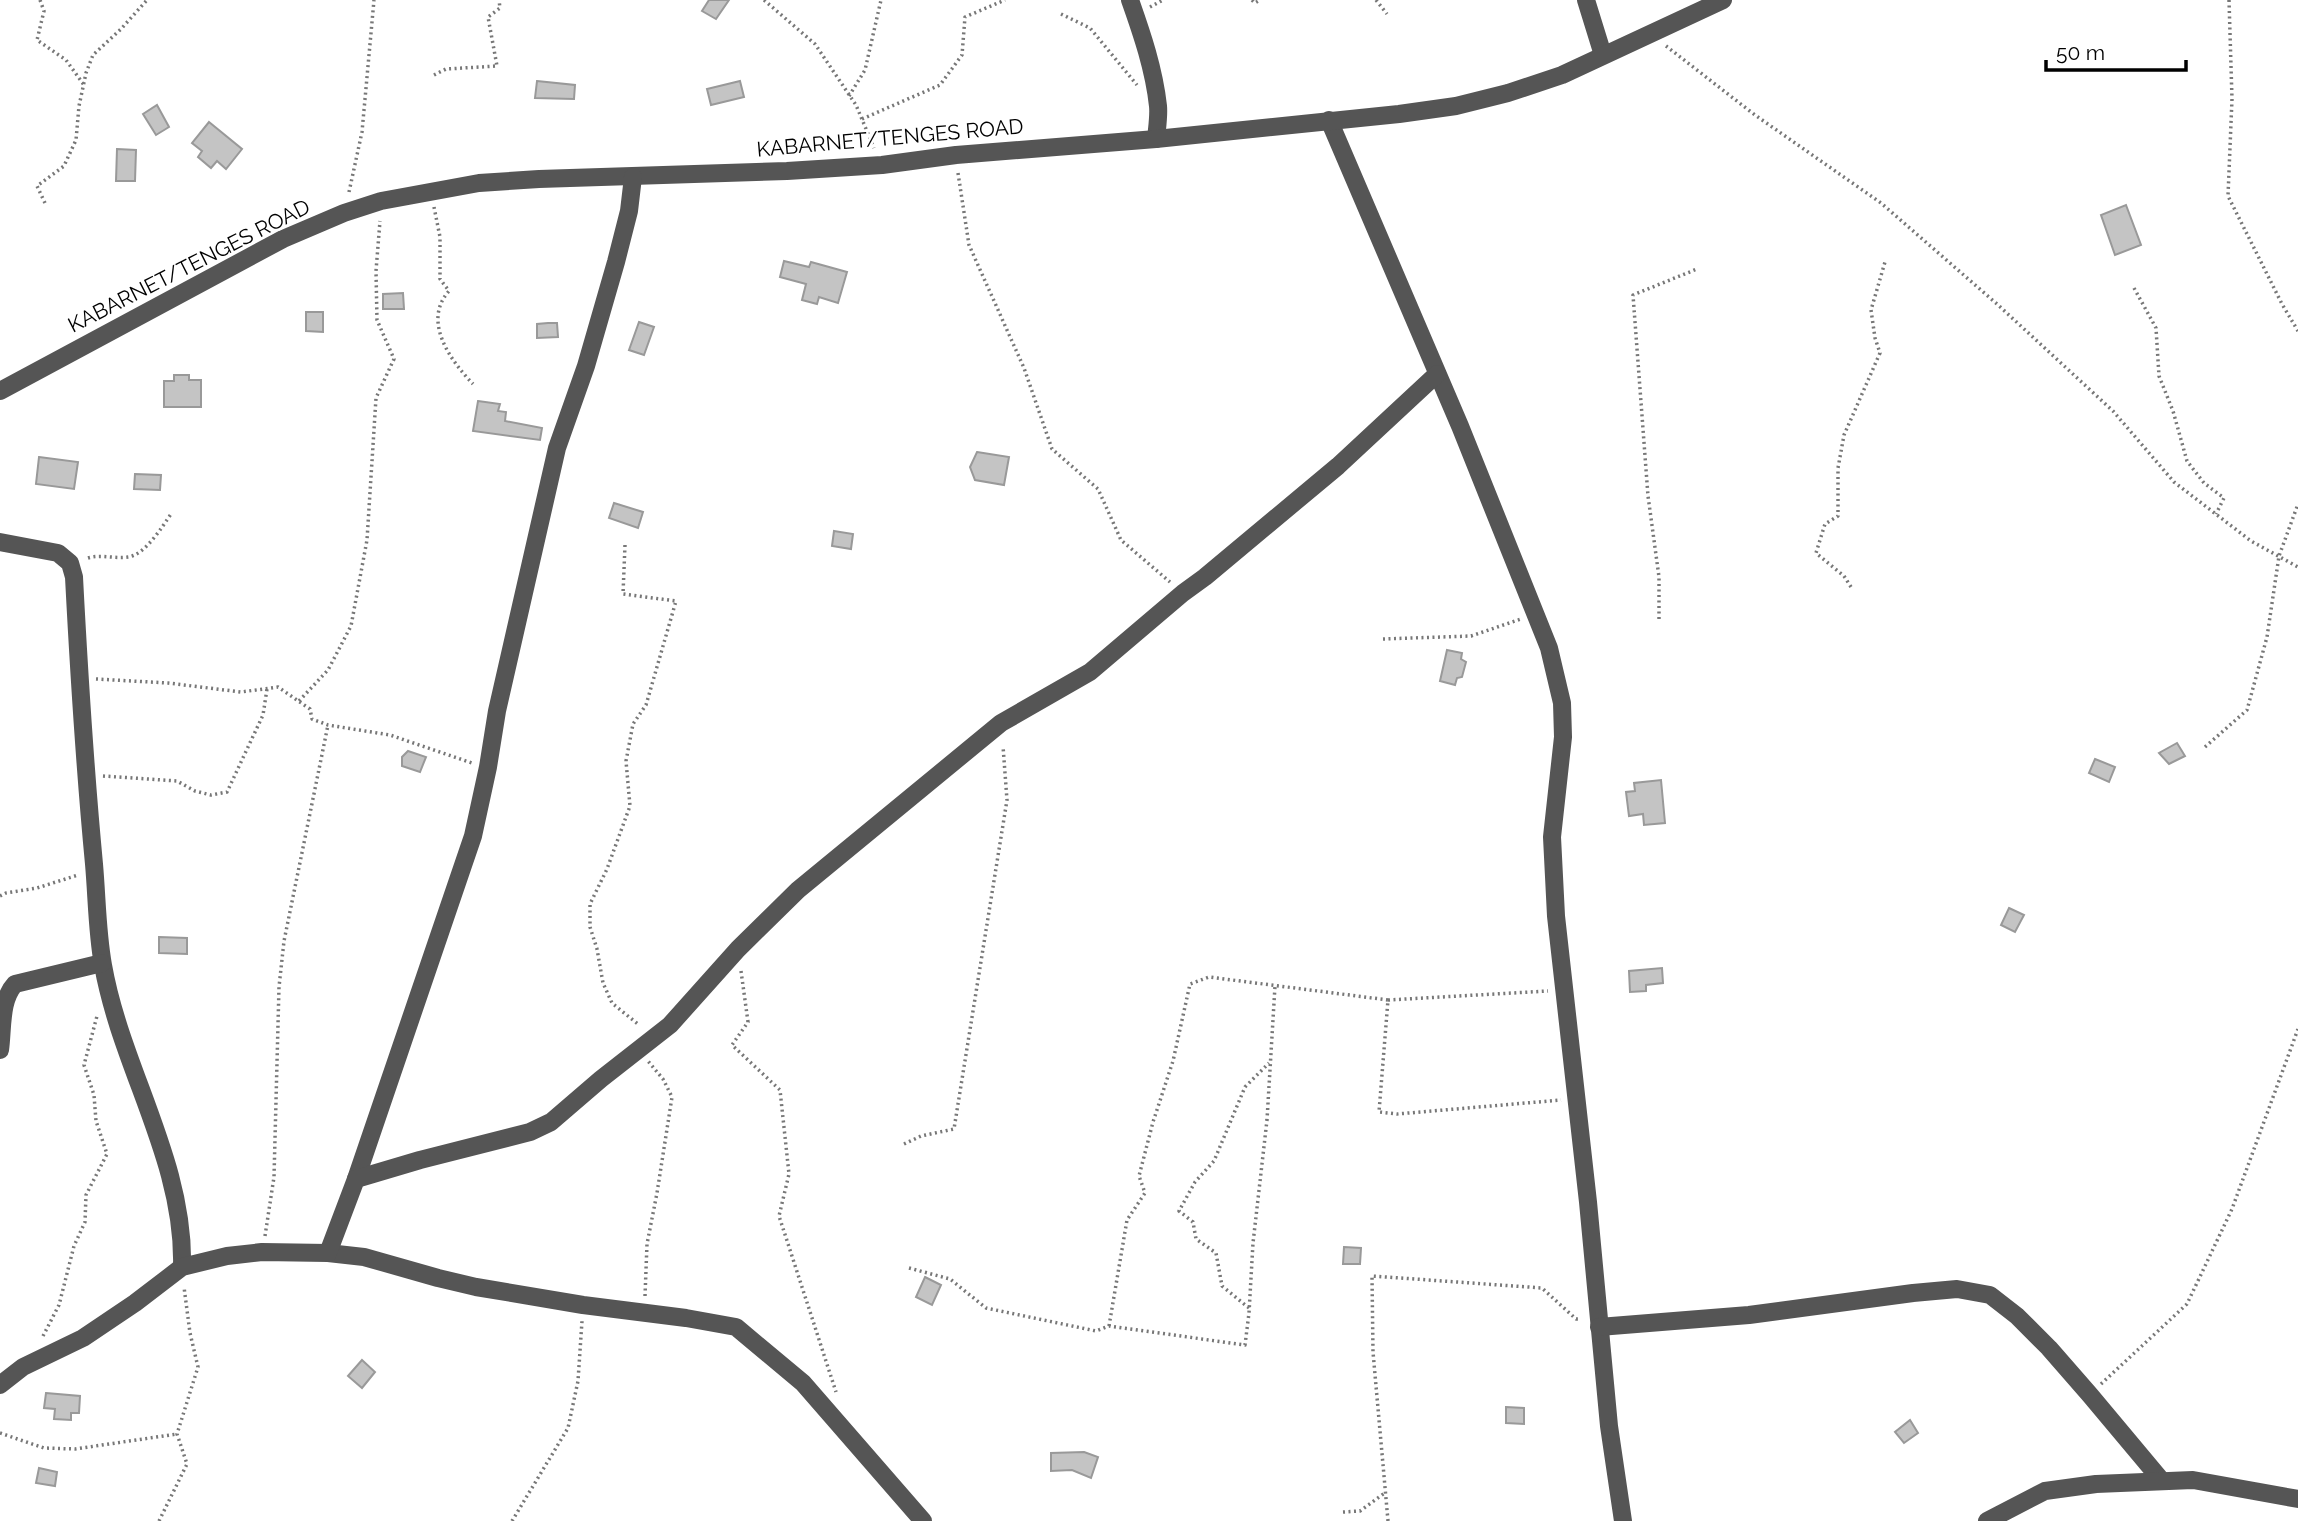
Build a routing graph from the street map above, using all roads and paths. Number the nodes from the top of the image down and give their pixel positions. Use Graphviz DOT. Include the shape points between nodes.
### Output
graph roads {
  1 [pos="40,0"];
  2 [pos="147,0"];
  3 [pos="374,0"];
  4 [pos="499,0"];
  5 [pos="764,0"];
  6 [pos="881,0"];
  7 [pos="1005,0"];
  8 [pos="1130,0"];
  9 [pos="1252,0"];
  10 [pos="1260,0"];
  11 [pos="1376,0"];
  12 [pos="1586,0"];
  13 [pos="1723,0"];
  14 [pos="2229,0"];
  15 [pos="1061,14"];
  16 [pos="1387,14"];
  17 [pos="1650,34"];
  18 [pos="1603,55"];
  19 [pos="434,75"];
  20 [pos="83,85"];
  21 [pos="849,96"];
  22 [pos="1158,107"];
  23 [pos="861,120"];
  24 [pos="1329,120"];
  25 [pos="1156,139"];
  26 [pos="956,155"];
  27 [pos="882,166"];
  28 [pos="633,177"];
  29 [pos="430,191"];
  30 [pos="382,201"];
  31 [pos="45,203"];
  32 [pos="344,213"];
  33 [pos="1885,262"];
  34 [pos="1697,269"];
  35 [pos="2134,288"];
  36 [pos="2298,331"];
  37 [pos="1437,374"];
  38 [pos="472,384"];
  39 [pos="0,391"];
  40 [pos="2298,503"];
  41 [pos="171,514"];
  42 [pos="2216,514"];
  43 [pos="0,542"];
  44 [pos="625,545"];
  45 [pos="2279,556"];
  46 [pos="83,560"];
  47 [pos="2298,568"];
  48 [pos="1851,587"];
  49 [pos="1183,593"];
  50 [pos="1536,614"];
  51 [pos="1659,619"];
  52 [pos="1383,639"];
  53 [pos="78,678"];
  54 [pos="267,689"];
  55 [pos="299,701"];
  56 [pos="1001,723"];
  57 [pos="328,725"];
  58 [pos="2205,747"];
  59 [pos="488,767"];
  60 [pos="85,775"];
  61 [pos="93,863"];
  62 [pos="0,896"];
  63 [pos="738,949"];
  64 [pos="102,963"];
  65 [pos="1275,986"];
  66 [pos="1564,990"];
  67 [pos="1388,1000"];
  68 [pos="98,1013"];
  69 [pos="2298,1029"];
  70 [pos="639,1049"];
  71 [pos="0,1050"];
  72 [pos="1271,1061"];
  73 [pos="1577,1099"];
  74 [pos="904,1144"];
  75 [pos="356,1179"];
  76 [pos="262,1252"];
  77 [pos="328,1253"];
  78 [pos="182,1267"];
  79 [pos="909,1268"];
  80 [pos="583,1305"];
  81 [pos="1250,1308"];
  82 [pos="645,1313"];
  83 [pos="1598,1322"];
  84 [pos="1109,1326"];
  85 [pos="49,1356"];
  86 [pos="0,1384"];
  87 [pos="2090,1395"];
  88 [pos="839,1401"];
  89 [pos="0,1433"];
  90 [pos="177,1434"];
  91 [pos="2162,1481"];
  92 [pos="1386,1492"];
  93 [pos="2298,1499"];
  94 [pos="1343,1512"];
  95 [pos="159,1521"];
  96 [pos="512,1521"];
  97 [pos="923,1521"];
  98 [pos="1388,1521"];
  99 [pos="1623,1521"];
  100 [pos="1987,1521"];
  1 -- 20 [label="path" via="44,12 37,40 65,60"];
  2 -- 20 [label="path" via="93,55"];
  3 -- 32 [label="path" via="362,132"];
  4 -- 19 [label="path" via="500,8 488,18 497,66 446,69"];
  5 -- 21 [label="path" via="815,44"];
  6 -- 21 [label="path" via="865,70"];
  7 -- 23 [label="path" via="965,17 962,55 940,85"];
  8 -- 22 [label="street" via="1142,31"];
  9 -- 10 [label="path"];
  11 -- 16 [label="path"];
  12 -- 18 [label="street"];
  13 -- 17 [label="street, KABARNET/TENGES ROAD"];
  14 -- 36 [label="path" via="2232,99 2228,196"];
  15 -- 22 [label="path" via="1090,28"];
  17 -- 18 [label="street, KABARNET/TENGES ROAD"];
  17 -- 42 [label="path" via="1881,203 2113,411 2174,482"];
  18 -- 24 [label="street, KABARNET/TENGES ROAD" via="1562,75 1469,103"];
  20 -- 31 [label="path" via="76,141 64,166 37,186"];
  21 -- 23 [label="path"];
  22 -- 25 [label="street"];
  23 -- 27 [label="path"];
  24 -- 25 [label="street, KABARNET/TENGES ROAD"];
  24 -- 37 [label="street"];
  25 -- 26 [label="street, KABARNET/TENGES ROAD"];
  26 -- 27 [label="street, KABARNET/TENGES ROAD"];
  26 -- 49 [label="path" via="969,245 1024,368 1052,449 1098,489 1121,540"];
  27 -- 28 [label="street, KABARNET/TENGES ROAD"];
  28 -- 29 [label="street, KABARNET/TENGES ROAD" via="503,182"];
  28 -- 59 [label="street" via="617,262 557,448"];
  29 -- 30 [label="street, KABARNET/TENGES ROAD"];
  29 -- 38 [label="path" via="440,237 440,279 449,291 440,301 442,340"];
  30 -- 32 [label="street, KABARNET/TENGES ROAD"];
  30 -- 55 [label="path" via="377,320 394,359 376,398 367,540 351,626 328,670"];
  32 -- 39 [label="street, KABARNET/TENGES ROAD" via="283,239"];
  33 -- 48 [label="path" via="1871,310 1880,353 1844,435 1838,468 1838,516 1825,524 1816,553"];
  34 -- 51 [label="path" via="1633,295"];
  35 -- 42 [label="path" via="2156,328 2159,376 2187,461 2204,483 2224,498"];
  37 -- 49 [label="street" via="1338,466"];
  37 -- 50 [label="street"];
  40 -- 45 [label="path"];
  41 -- 46 [label="path" via="158,535 135,555"];
  42 -- 45 [label="path"];
  43 -- 53 [label="street" via="58,553 69,563 74,577"];
  44 -- 70 [label="path" via="623,594 676,601 646,705 633,724 626,761 631,806 590,904 590,927 603,983 611,1003 639,1025 632,1036"];
  45 -- 47 [label="path"];
  45 -- 58 [label="path" via="2267,637 2247,710"];
  49 -- 56 [label="street" via="1090,672"];
  50 -- 52 [label="path" via="1471,636"];
  50 -- 66 [label="street" via="1562,703 1563,737 1552,837"];
  53 -- 54 [label="path" via="120,678 241,692"];
  53 -- 60 [label="street"];
  54 -- 55 [label="path" via="278,687"];
  54 -- 60 [label="path" via="263,715 227,792 211,795 177,781"];
  55 -- 57 [label="path" via="310,709 312,719"];
  56 -- 63 [label="street" via="798,890"];
  56 -- 74 [label="path" via="1007,800 954,1129"];
  57 -- 59 [label="path" via="390,736"];
  57 -- 76 [label="path" via="284,942 274,1177"];
  59 -- 75 [label="street" via="473,836"];
  60 -- 61 [label="street"];
  61 -- 62 [label="path" via="83,873"];
  61 -- 64 [label="street"];
  63 -- 70 [label="street" via="670,1025"];
  63 -- 88 [label="path" via="748,1022 732,1045 780,1090 789,1174 779,1216"];
  64 -- 71 [label="street" via="15,984 3,1013"];
  64 -- 78 [label="street" via="124,1044 163,1152 183,1242"];
  65 -- 67 [label="path"];
  65 -- 72 [label="path"];
  65 -- 84 [label="path" via="1209,978 1191,984 1139,1176 1145,1193 1127,1220"];
  66 -- 67 [label="path"];
  66 -- 73 [label="street"];
  67 -- 73 [label="path" via="1379,1112"];
  68 -- 85 [label="path" via="84,1065 107,1154 86,1195 85,1222 59,1305 41,1340"];
  69 -- 87 [label="path" via="2232,1209 2187,1304"];
  70 -- 75 [label="street" via="551,1122 530,1132"];
  70 -- 82 [label="path" via="671,1097 647,1244"];
  72 -- 81 [label="path"];
  72 -- 81 [label="path" via="1245,1087 1214,1161 1195,1182 1179,1211 1193,1222 1196,1239 1216,1253 1222,1286"];
  73 -- 83 [label="street"];
  75 -- 77 [label="street"];
  76 -- 77 [label="street"];
  76 -- 78 [label="street"];
  77 -- 80 [label="street" via="364,1257 476,1287"];
  78 -- 85 [label="street" via="83,1338"];
  78 -- 90 [label="path" via="198,1367"];
  79 -- 84 [label="path" via="950,1279 986,1308 1096,1332"];
  80 -- 82 [label="street"];
  80 -- 96 [label="path" via="578,1381 568,1428"];
  81 -- 84 [label="path" via="1245,1345"];
  82 -- 97 [label="street" via="736,1327 803,1383"];
  83 -- 87 [label="street" via="1749,1315 1957,1289 1990,1295 2017,1315"];
  83 -- 92 [label="path" via="1576,1319 1542,1288 1372,1276 1374,1365"];
  83 -- 99 [label="street"];
  85 -- 86 [label="street"];
  87 -- 91 [label="street"];
  89 -- 90 [label="path" via="44,1448 75,1449"];
  90 -- 95 [label="path" via="187,1464"];
  91 -- 93 [label="street" via="2193,1480"];
  91 -- 100 [label="street" via="2045,1491"];
  92 -- 94 [label="path" via="1360,1511"];
  92 -- 98 [label="path"];
}
